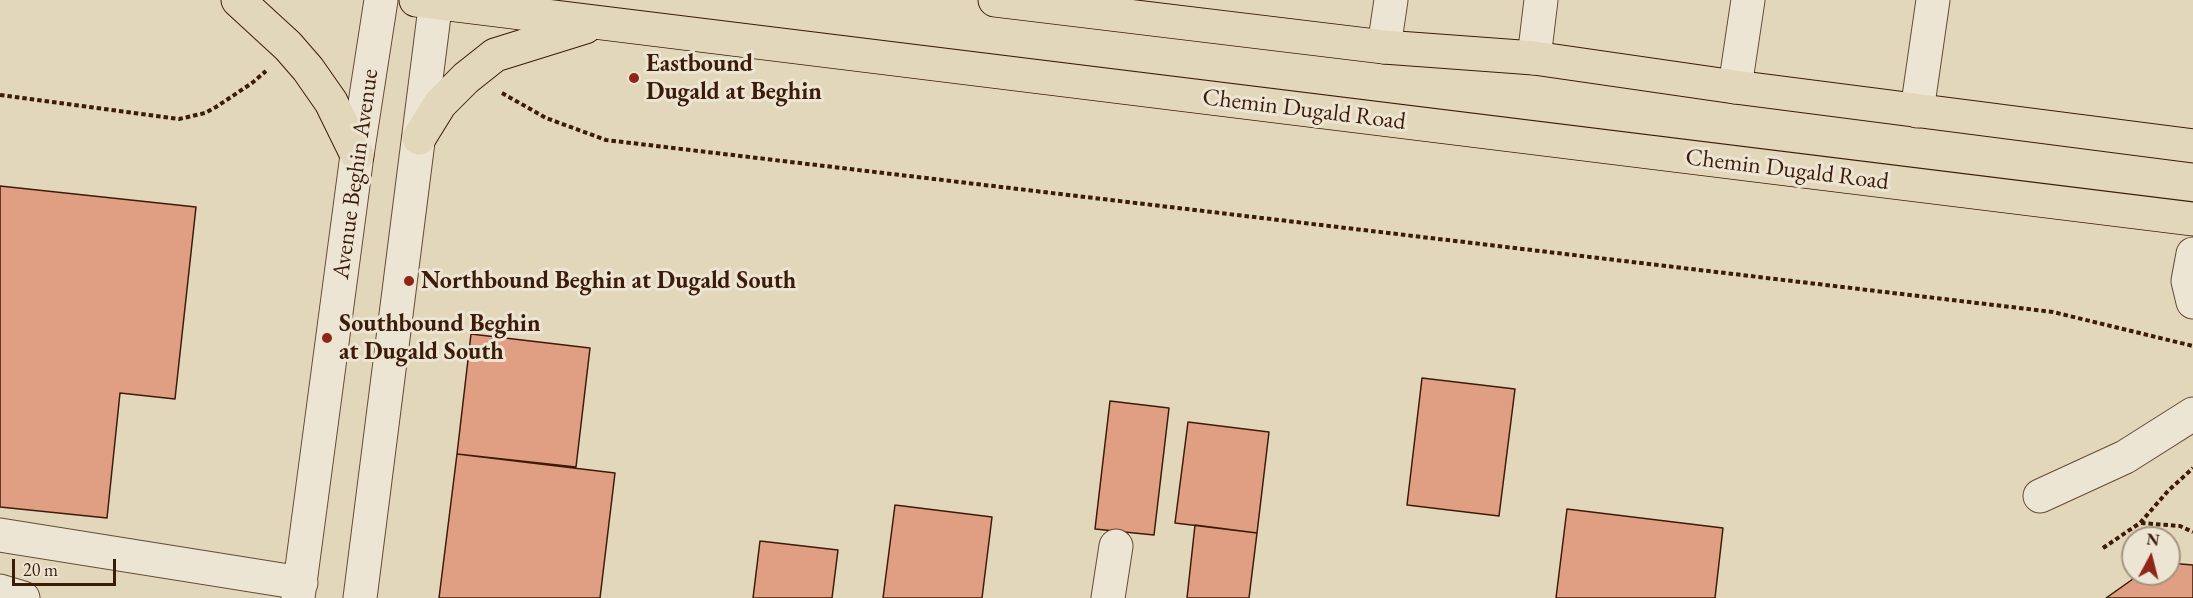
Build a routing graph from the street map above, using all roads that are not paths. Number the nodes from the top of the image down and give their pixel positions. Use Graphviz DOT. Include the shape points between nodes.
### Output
graph roads {
  1 [pos="238,0"];
  2 [pos="381,0"];
  3 [pos="995,0"];
  4 [pos="1391,0"];
  5 [pos="1540,0"];
  6 [pos="1748,0"];
  7 [pos="1934,0"];
  8 [pos="430,1"];
  9 [pos="596,23"];
  10 [pos="1384,47"];
  11 [pos="1534,58"];
  12 [pos="1734,87"];
  13 [pos="1917,111"];
  14 [pos="419,138"];
  15 [pos="2193,146"];
  16 [pos="357,154"];
  17 [pos="2193,219"];
  18 [pos="2193,254"];
  19 [pos="2193,302"];
  20 [pos="2193,414"];
  21 [pos="2040,496"];
  22 [pos="0,535"];
  23 [pos="1116,546"];
  24 [pos="0,591"];
  25 [pos="300,591"];
  26 [pos="23,598"];
  27 [pos="360,598"];
  28 [pos="1108,598"];
  1 -- 16 [label="main road" via="308,69 332,102"];
  2 -- 16 [label="street, Avenue Beghin Avenue"];
  3 -- 10 [label="main road"];
  4 -- 10 [label="street"];
  5 -- 11 [label="street"];
  6 -- 12 [label="street"];
  7 -- 13 [label="street"];
  8 -- 9 [label="main road, Chemin Dugald Road"];
  8 -- 14 [label="street"];
  9 -- 14 [label="main road" via="495,55 440,104"];
  9 -- 17 [label="main road, Chemin Dugald Road"];
  10 -- 11 [label="main road"];
  11 -- 12 [label="main road"];
  12 -- 13 [label="main road"];
  13 -- 15 [label="main road"];
  14 -- 27 [label="street"];
  16 -- 25 [label="street, Avenue Beghin Avenue"];
  18 -- 19 [label="street" via="2188,281"];
  20 -- 21 [label="street" via="2125,457"];
  22 -- 25 [label="street"];
  23 -- 28 [label="street"];
  24 -- 26 [label="street"];
}
